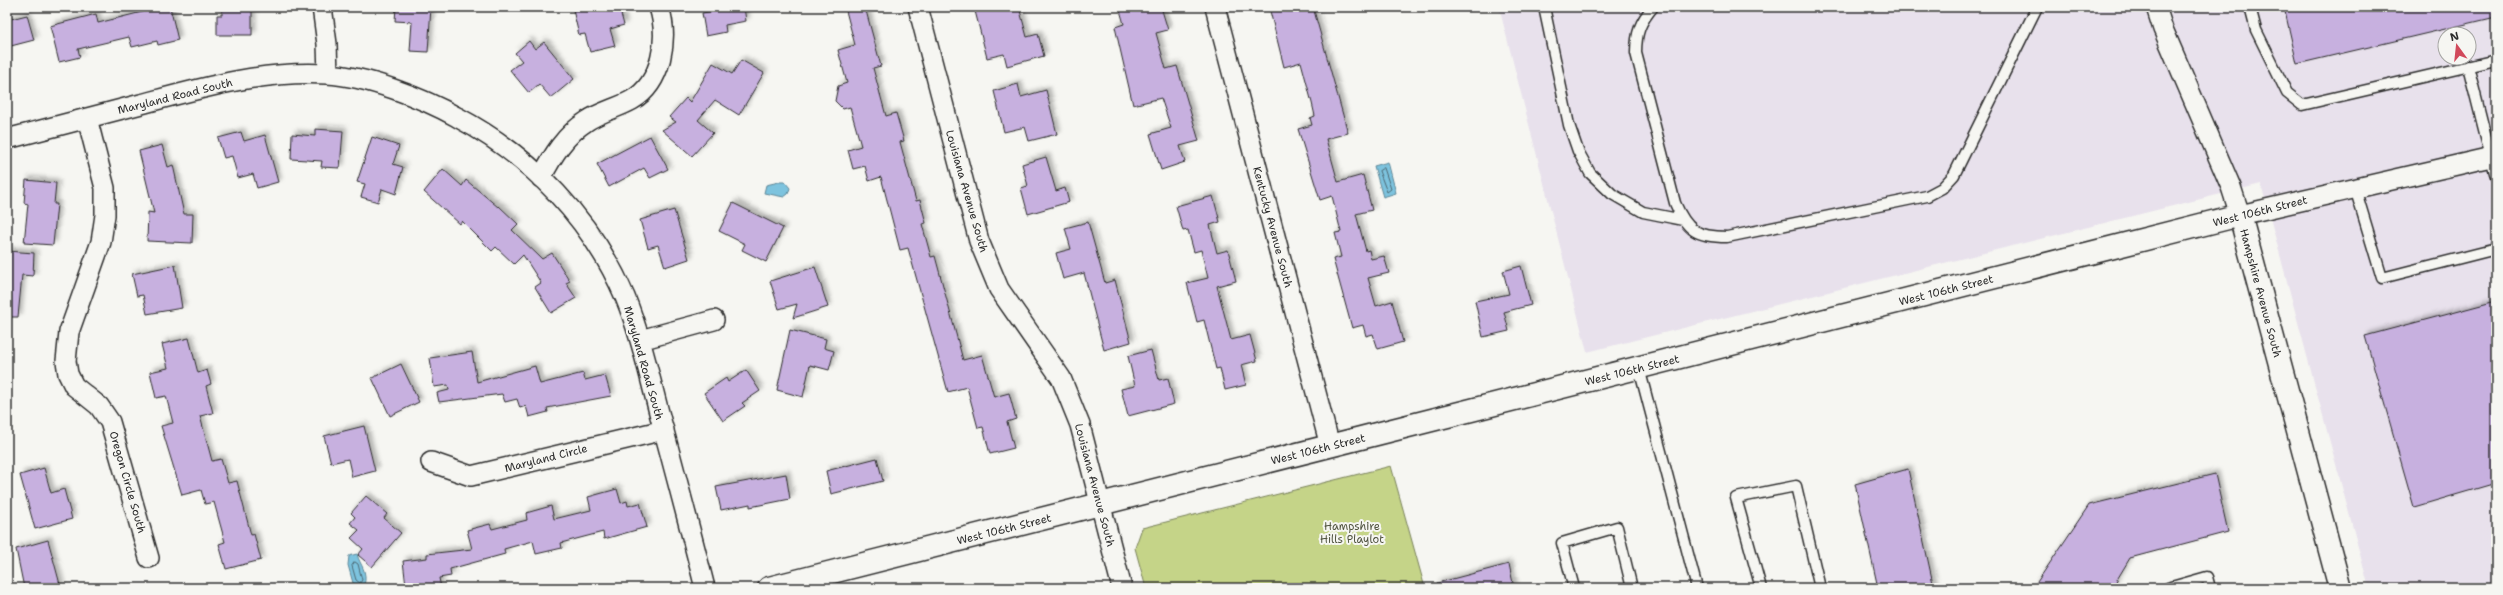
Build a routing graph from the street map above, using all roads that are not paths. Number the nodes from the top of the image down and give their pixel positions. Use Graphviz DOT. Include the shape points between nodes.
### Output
graph roads {
  1 [pos="322,7"];
  2 [pos="660,7"];
  3 [pos="918,7"];
  4 [pos="1215,7"];
  5 [pos="1544,7"];
  6 [pos="1653,7"];
  7 [pos="2037,7"];
  8 [pos="2156,7"];
  9 [pos="2250,7"];
  10 [pos="2496,60"];
  11 [pos="2477,64"];
  12 [pos="2468,66"];
  13 [pos="328,74"];
  14 [pos="87,118"];
  15 [pos="7,139"];
  16 [pos="2494,156"];
  17 [pos="2496,177"];
  18 [pos="541,178"];
  19 [pos="2355,188"];
  20 [pos="2240,215"];
  21 [pos="1683,220"];
  22 [pos="2496,249"];
  23 [pos="714,320"];
  24 [pos="640,340"];
  25 [pos="1639,368"];
  26 [pos="664,430"];
  27 [pos="1330,446"];
  28 [pos="431,462"];
  29 [pos="1100,504"];
  30 [pos="149,558"];
  31 [pos="705,588"];
  32 [pos="769,588"];
  33 [pos="1122,588"];
  34 [pos="1574,588"];
  35 [pos="1632,588"];
  36 [pos="1697,588"];
  37 [pos="1761,588"];
  38 [pos="1820,588"];
  39 [pos="2168,588"];
  40 [pos="2210,588"];
  41 [pos="2340,588"];
  1 -- 13 [label="street"];
  2 -- 18 [label="street" via="665,38 660,61 650,83 634,100 588,120 569,135 553,155"];
  3 -- 29 [label="street, Louisiana Avenue South" via="979,241 999,289 1061,378 1080,424"];
  4 -- 27 [label="street, Kentucky Avenue South"];
  5 -- 21 [label="lane" via="1569,125 1578,151 1590,173 1612,194 1643,212"];
  6 -- 21 [label="lane" via="1642,21 1636,36 1636,53 1676,203"];
  7 -- 21 [label="lane" via="1954,175 1942,188 1927,196 1727,237 1707,237 1694,231"];
  8 -- 20 [label="street, Hampshire Avenue South"];
  9 -- 12 [label="lane" via="2256,30 2287,94 2302,105"];
  10 -- 11 [label="lane"];
  12 -- 16 [label="lane"];
  13 -- 14 [label="street, Maryland Road South" via="269,76 214,84"];
  13 -- 18 [label="street, Maryland Road South" via="379,85 431,103 481,129 525,162"];
  14 -- 15 [label="street, Maryland Road South"];
  14 -- 30 [label="street, Oregon Circle South" via="104,188 105,215 101,242 69,332 66,361 68,374 74,386 99,406 110,422"];
  16 -- 17 [label="lane"];
  16 -- 19 [label="street, West 106th Street"];
  18 -- 24 [label="street, Maryland Road South" via="566,202 599,246 625,297"];
  19 -- 20 [label="street, West 106th Street"];
  19 -- 22 [label="lane" via="2382,278"];
  20 -- 25 [label="street, West 106th Street"];
  20 -- 41 [label="street, Hampshire Avenue South"];
  23 -- 24 [label="street"];
  24 -- 26 [label="street, Maryland Road South"];
  25 -- 27 [label="street, West 106th Street"];
  25 -- 36 [label="lane"];
  26 -- 28 [label="street, Maryland Circle" via="471,476"];
  26 -- 31 [label="street, Maryland Road South"];
  27 -- 29 [label="street, West 106th Street"];
  29 -- 32 [label="street, West 106th Street"];
  29 -- 33 [label="street, Louisiana Avenue South"];
  34 -- 35 [label="lane" via="1562,544 1617,527"];
  37 -- 38 [label="lane" via="1736,498 1796,486"];
  39 -- 40 [label="lane" via="2207,577"];
}
